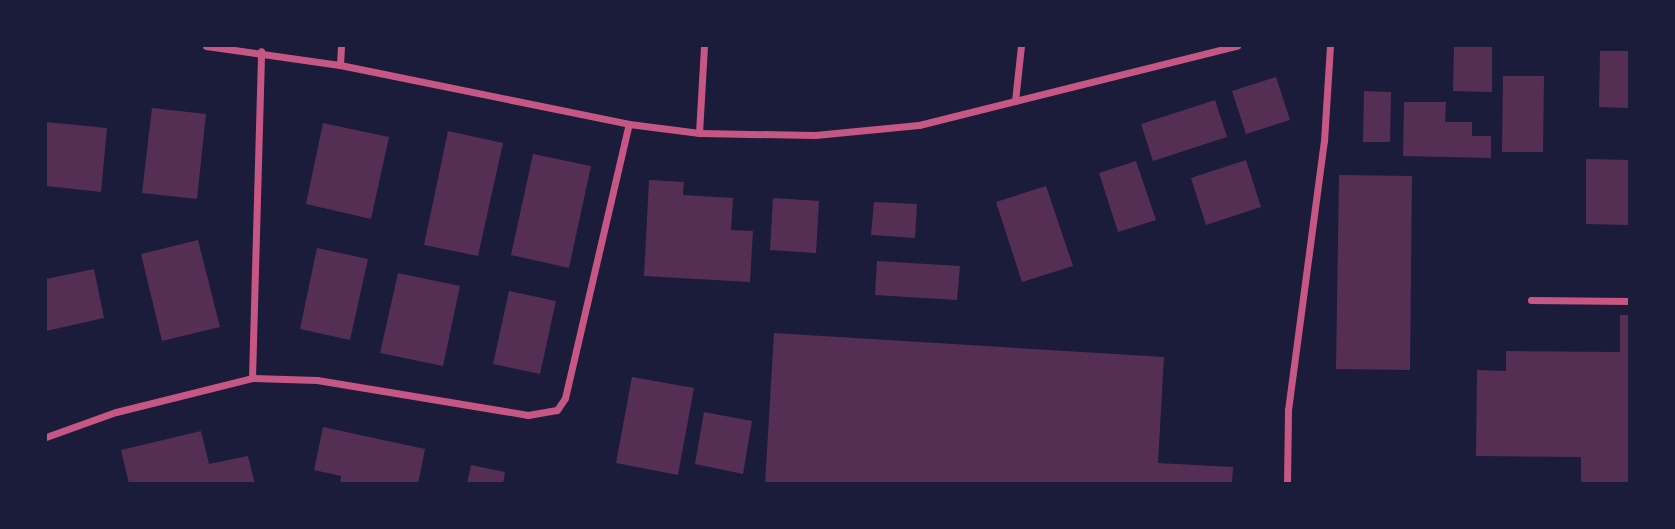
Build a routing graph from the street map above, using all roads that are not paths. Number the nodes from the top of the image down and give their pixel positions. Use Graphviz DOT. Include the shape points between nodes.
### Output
graph roads {
  1 [pos="206,46"];
  2 [pos="341,46"];
  3 [pos="704,46"];
  4 [pos="1021,46"];
  5 [pos="1237,46"];
  6 [pos="1330,46"];
  7 [pos="261,51"];
  8 [pos="340,65"];
  9 [pos="1015,100"];
  10 [pos="629,124"];
  11 [pos="699,133"];
  12 [pos="1531,300"];
  13 [pos="1629,301"];
  14 [pos="252,378"];
  15 [pos="46,437"];
  16 [pos="1287,484"];
  1 -- 7 [label="street"];
  2 -- 8 [label="street"];
  3 -- 11 [label="street"];
  4 -- 9 [label="street"];
  5 -- 9 [label="street"];
  6 -- 16 [label="street" via="1324,141 1288,410"];
  7 -- 8 [label="street"];
  7 -- 14 [label="street"];
  8 -- 10 [label="street"];
  9 -- 11 [label="street" via="919,125 815,135"];
  10 -- 11 [label="street"];
  10 -- 14 [label="street" via="565,398 557,410 528,415 317,380"];
  12 -- 13 [label="street"];
  14 -- 15 [label="street" via="116,412"];
}
